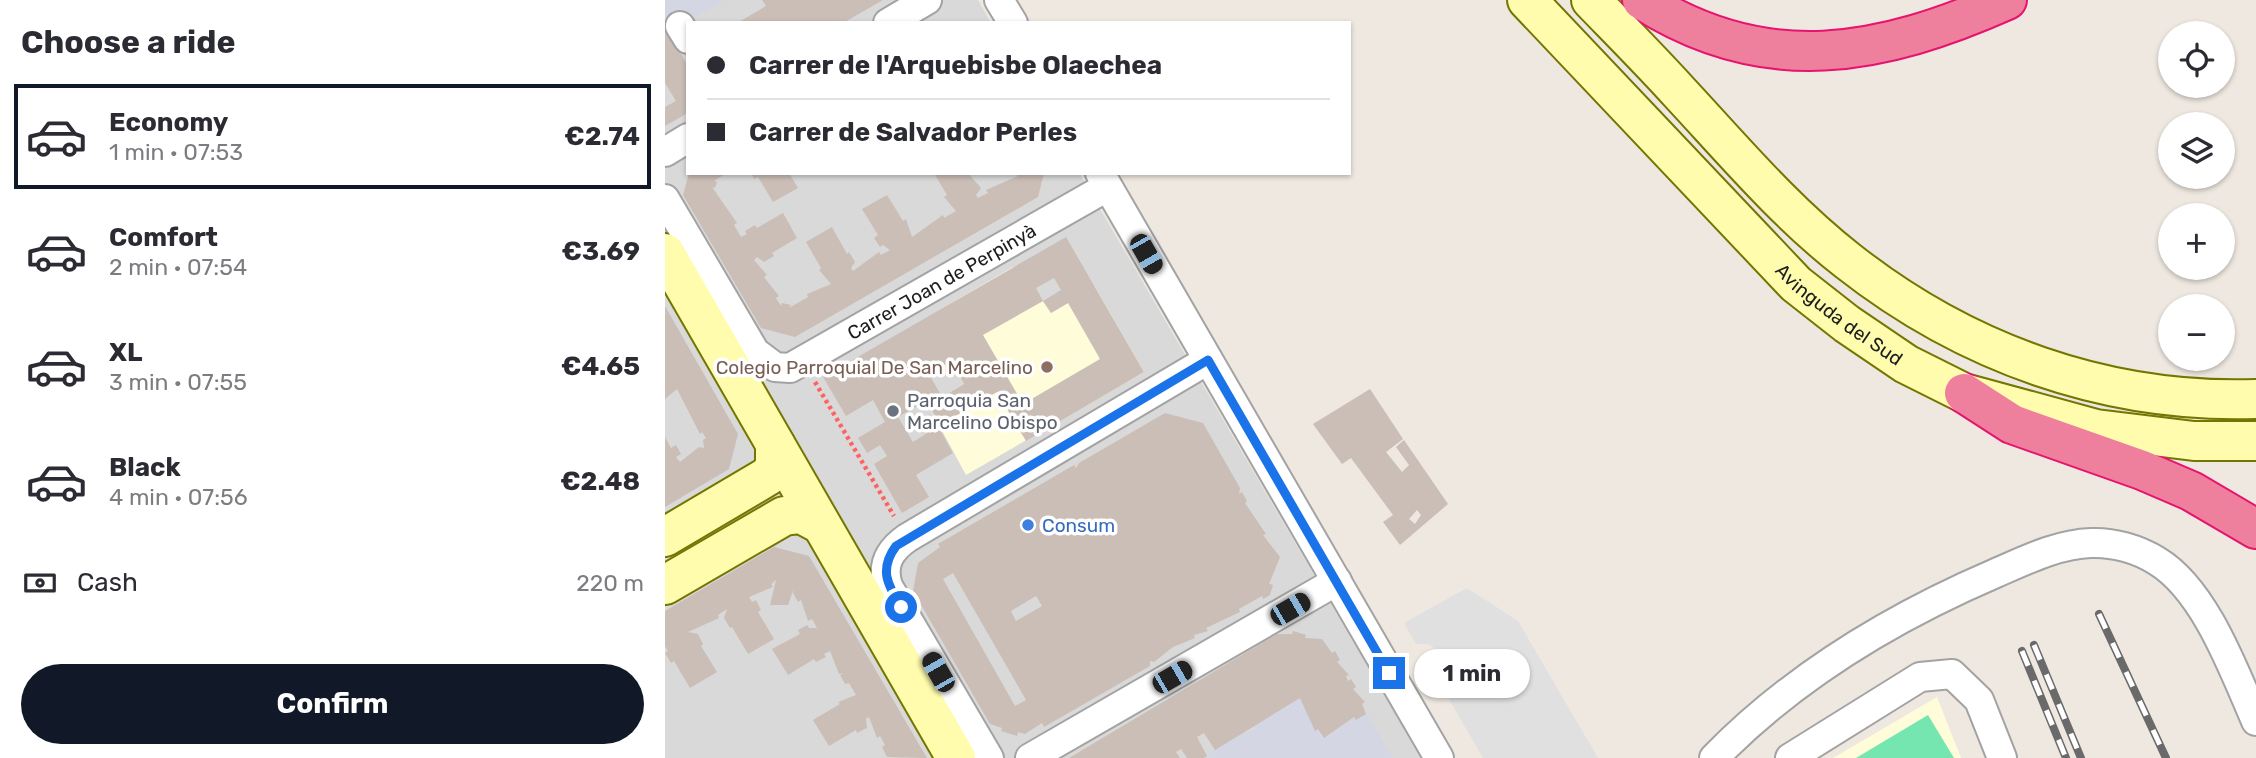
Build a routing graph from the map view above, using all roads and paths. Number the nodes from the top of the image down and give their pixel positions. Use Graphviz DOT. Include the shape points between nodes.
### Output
graph roads {
  1 [pos="927,0"];
  2 [pos="999,0"];
  3 [pos="1527,0"];
  4 [pos="1591,0"];
  5 [pos="1642,0"];
  6 [pos="2007,0"];
  7 [pos="891,21"];
  8 [pos="1012,21"];
  9 [pos="686,139"];
  10 [pos="665,152"];
  11 [pos="1103,180"];
  12 [pos="665,199"];
  13 [pos="665,253"];
  14 [pos="1208,360"];
  15 [pos="804,362"];
  16 [pos="1964,393"];
  17 [pos="2256,399"];
  18 [pos="2256,441"];
  19 [pos="775,444"];
  20 [pos="820,524"];
  21 [pos="2256,529"];
  22 [pos="665,537"];
  23 [pos="907,538"];
  24 [pos="1337,582"];
  25 [pos="665,585"];
  26 [pos="2256,721"];
  27 [pos="956,758"];
  28 [pos="989,758"];
  29 [pos="1030,758"];
  30 [pos="1439,758"];
  31 [pos="1714,758"];
  32 [pos="1790,758"];
  33 [pos="2002,758"];
  1 -- 7 [label="street"];
  2 -- 8 [label="street"];
  3 -- 16 [label="main road, Avinguda del Sud" via="1796,284 1906,364"];
  4 -- 17 [label="main road" via="1811,228 1846,260 1928,318 2031,365 2081,380 2180,398"];
  5 -- 6 [label="highway" via="1720,37 1769,48 1819,52 1876,46"];
  9 -- 10 [label="street"];
  11 -- 14 [label="street"];
  11 -- 15 [label="street, Carrer Joan de Perpinyà"];
  12 -- 15 [label="street, Carrer Joan de Perpinyà" via="755,352 775,368"];
  13 -- 19 [label="main road"];
  14 -- 23 [label="street"];
  14 -- 24 [label="street"];
  15 -- 23 [label="path"];
  16 -- 18 [label="main road, Avinguda del Sud" via="2097,429 2194,441"];
  16 -- 21 [label="highway" via="2012,424 2179,486"];
  19 -- 20 [label="main road"];
  19 -- 22 [label="main road" via="775,467 768,476"];
  20 -- 25 [label="main road" via="801,514 784,516"];
  20 -- 27 [label="main road"];
  23 -- 28 [label="street" via="886,563 888,586"];
  24 -- 29 [label="street"];
  24 -- 30 [label="street"];
  26 -- 31 [label="street" via="2187,588 2155,559 2113,544 2092,543 2053,550 2014,565 1862,639 1774,703"];
  32 -- 33 [label="street" via="1920,677 1952,674 1979,700"];
}
